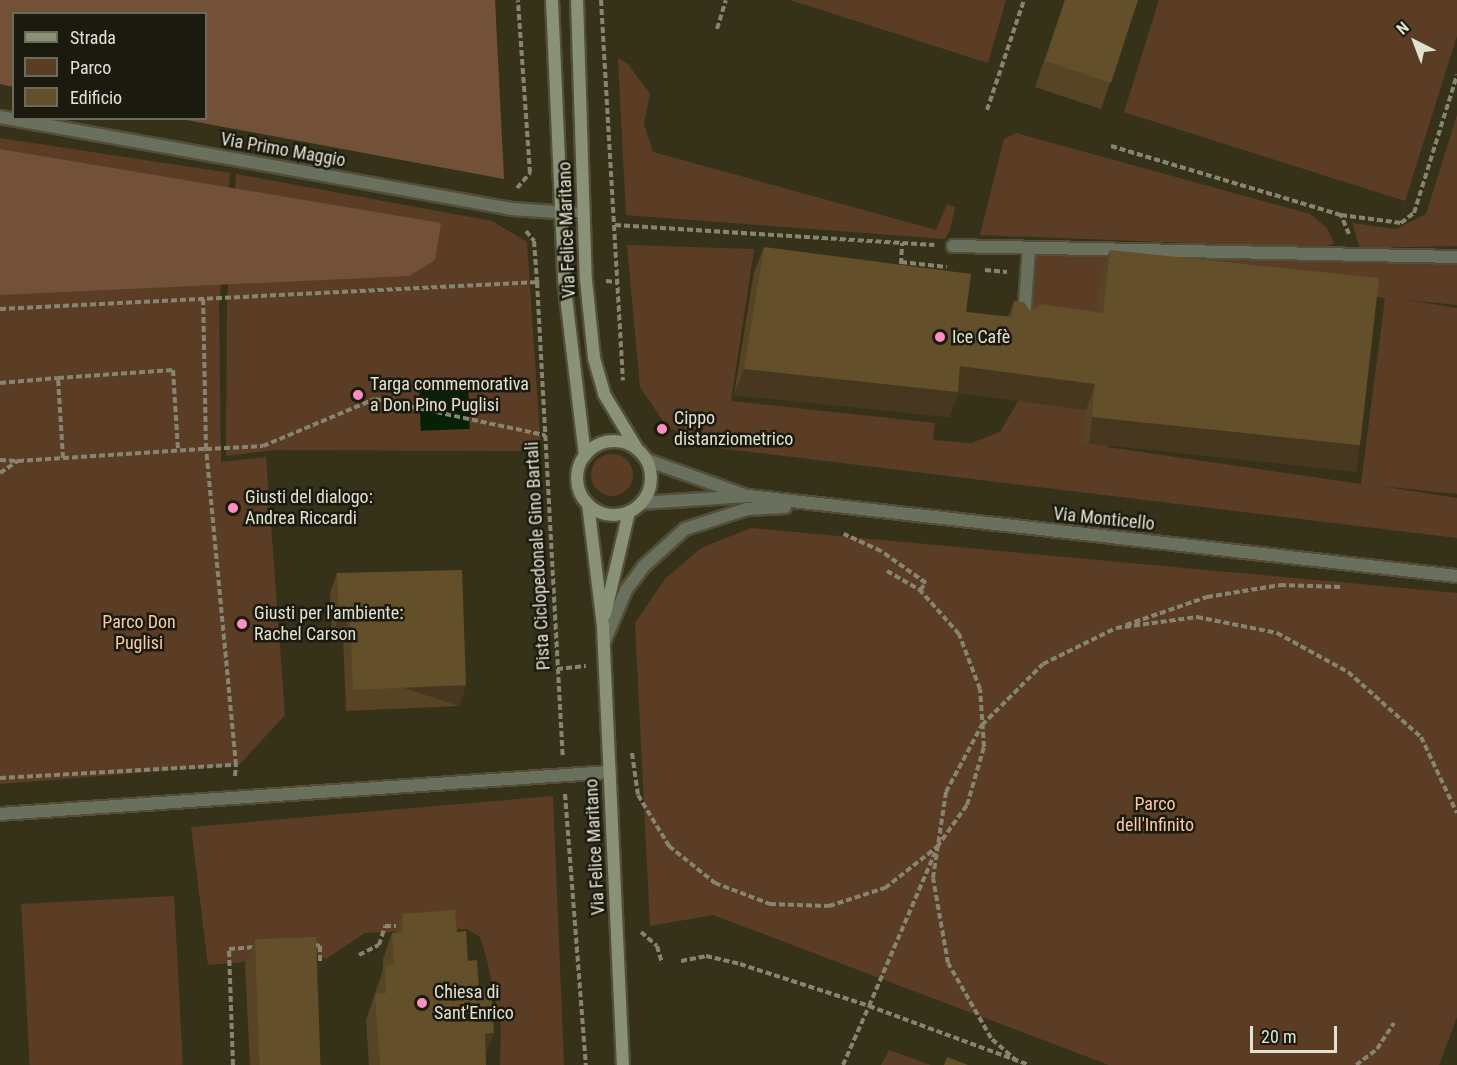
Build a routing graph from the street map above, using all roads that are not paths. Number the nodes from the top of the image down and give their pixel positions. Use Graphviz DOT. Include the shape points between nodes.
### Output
graph roads {
  1 [pos="552,0"];
  2 [pos="577,0"];
  3 [pos="17,120"];
  4 [pos="584,214"];
  5 [pos="559,215"];
  6 [pos="953,246"];
  7 [pos="1029,249"];
  8 [pos="1457,257"];
  9 [pos="1023,329"];
  10 [pos="636,447"];
  11 [pos="585,456"];
  12 [pos="647,460"];
  13 [pos="748,496"];
  14 [pos="642,503"];
  15 [pos="588,504"];
  16 [pos="843,508"];
  17 [pos="629,512"];
  18 [pos="1457,576"];
  19 [pos="603,627"];
  20 [pos="603,650"];
  21 [pos="610,772"];
  22 [pos="0,814"];
  23 [pos="623,1065"];
  1 -- 5 [label="street, Via Felice Maritano"];
  2 -- 4 [label="street, Via Felice Maritano"];
  3 -- 5 [label="street, Via Primo Maggio"];
  4 -- 5 [label="street, Via Primo Maggio"];
  4 -- 10 [label="street, Via Felice Maritano" via="598,378"];
  5 -- 11 [label="street, Via Felice Maritano"];
  6 -- 7 [label="street"];
  7 -- 8 [label="street"];
  7 -- 9 [label="street"];
  10 -- 11 [label="street" via="618,440 599,444"];
  10 -- 12 [label="street"];
  11 -- 15 [label="street" via="578,480"];
  12 -- 13 [label="street, Via Monticello"];
  12 -- 14 [label="street" via="650,490"];
  13 -- 14 [label="street, Via Monticello"];
  13 -- 16 [label="street, Via Monticello"];
  14 -- 17 [label="street"];
  15 -- 17 [label="street" via="614,515"];
  15 -- 19 [label="street, Via Felice Maritano"];
  16 -- 18 [label="street, Via Monticello"];
  16 -- 20 [label="street" via="747,509 685,529 644,566 626,590"];
  17 -- 19 [label="street, Via Felice Maritano"];
  19 -- 20 [label="street, Via Felice Maritano"];
  20 -- 21 [label="street, Via Felice Maritano"];
  21 -- 22 [label="street"];
  21 -- 23 [label="street, Via Felice Maritano"];
}
